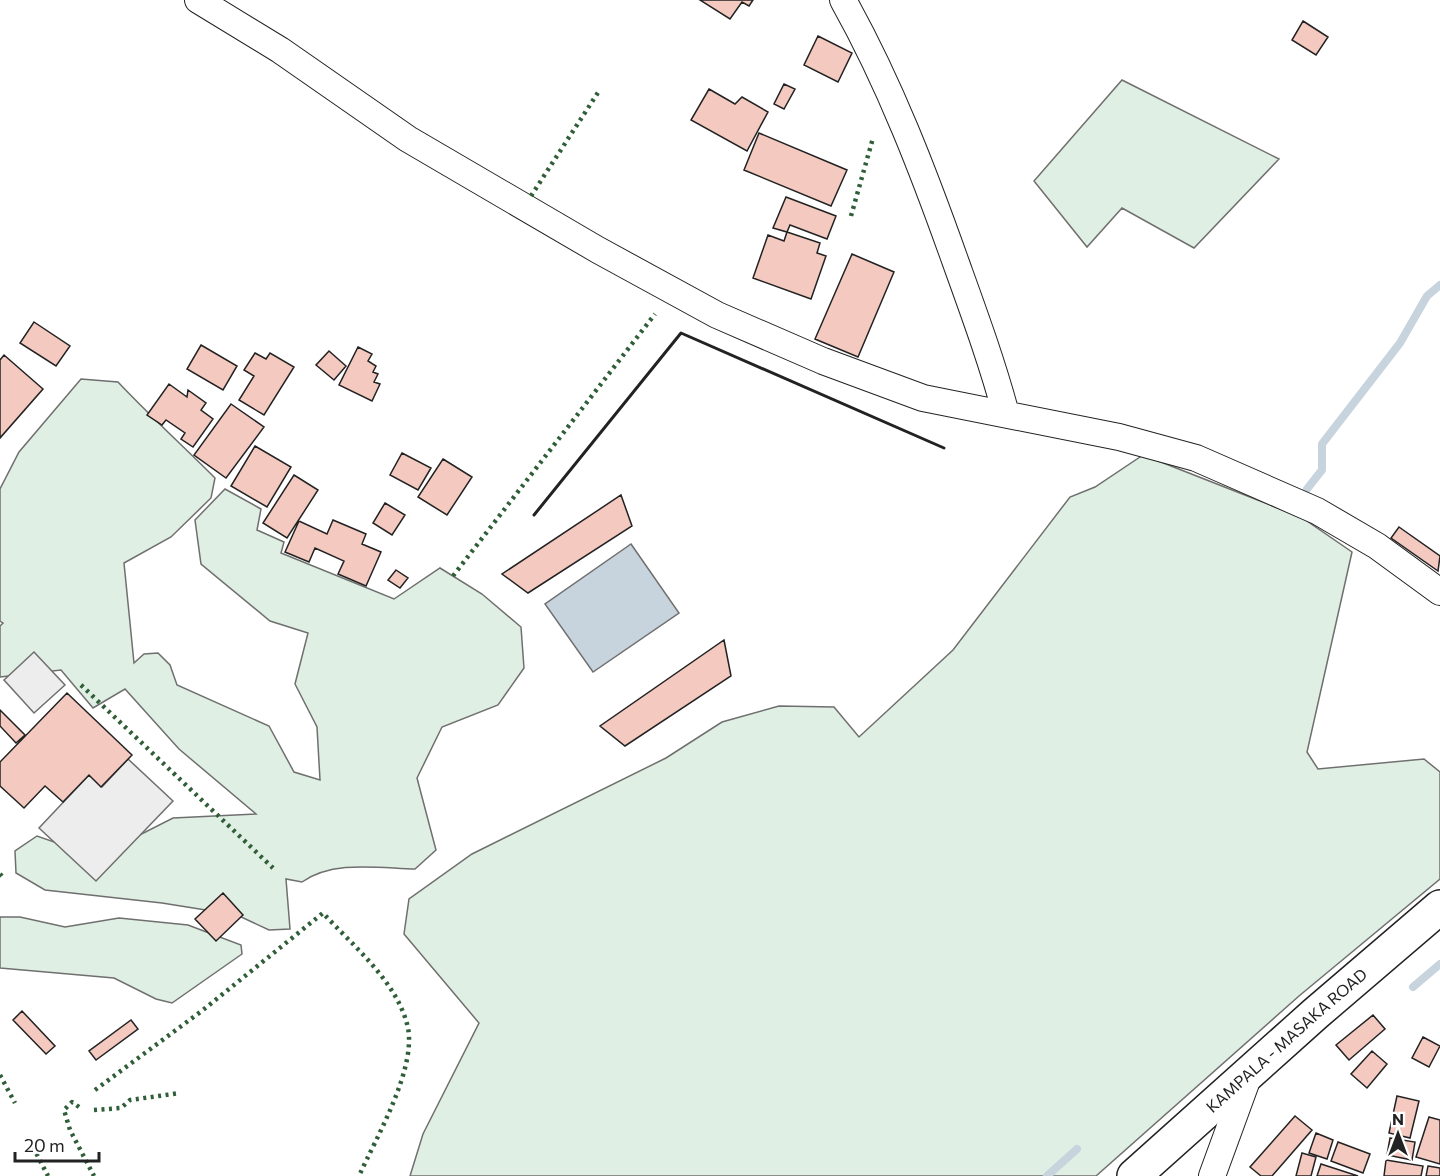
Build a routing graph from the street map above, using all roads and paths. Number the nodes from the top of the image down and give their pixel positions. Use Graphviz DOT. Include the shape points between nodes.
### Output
graph roads {
  1 [pos="198,0"];
  2 [pos="843,0"];
  3 [pos="1006,414"];
  4 [pos="1440,592"];
  5 [pos="1440,907"];
  6 [pos="1251,1071"];
  7 [pos="1134,1176"];
  8 [pos="1212,1176"];
  1 -- 3 [label="street" via="280,50 408,139 717,315 823,361 923,398"];
  2 -- 3 [label="street" via="873,55 924,172"];
  3 -- 4 [label="street" via="1157,446 1250,480 1377,546"];
  5 -- 6 [label="main road, KAMPALA - MASAKA ROAD"];
  6 -- 7 [label="main road, KAMPALA - MASAKA ROAD"];
  6 -- 8 [label="street"];
}
